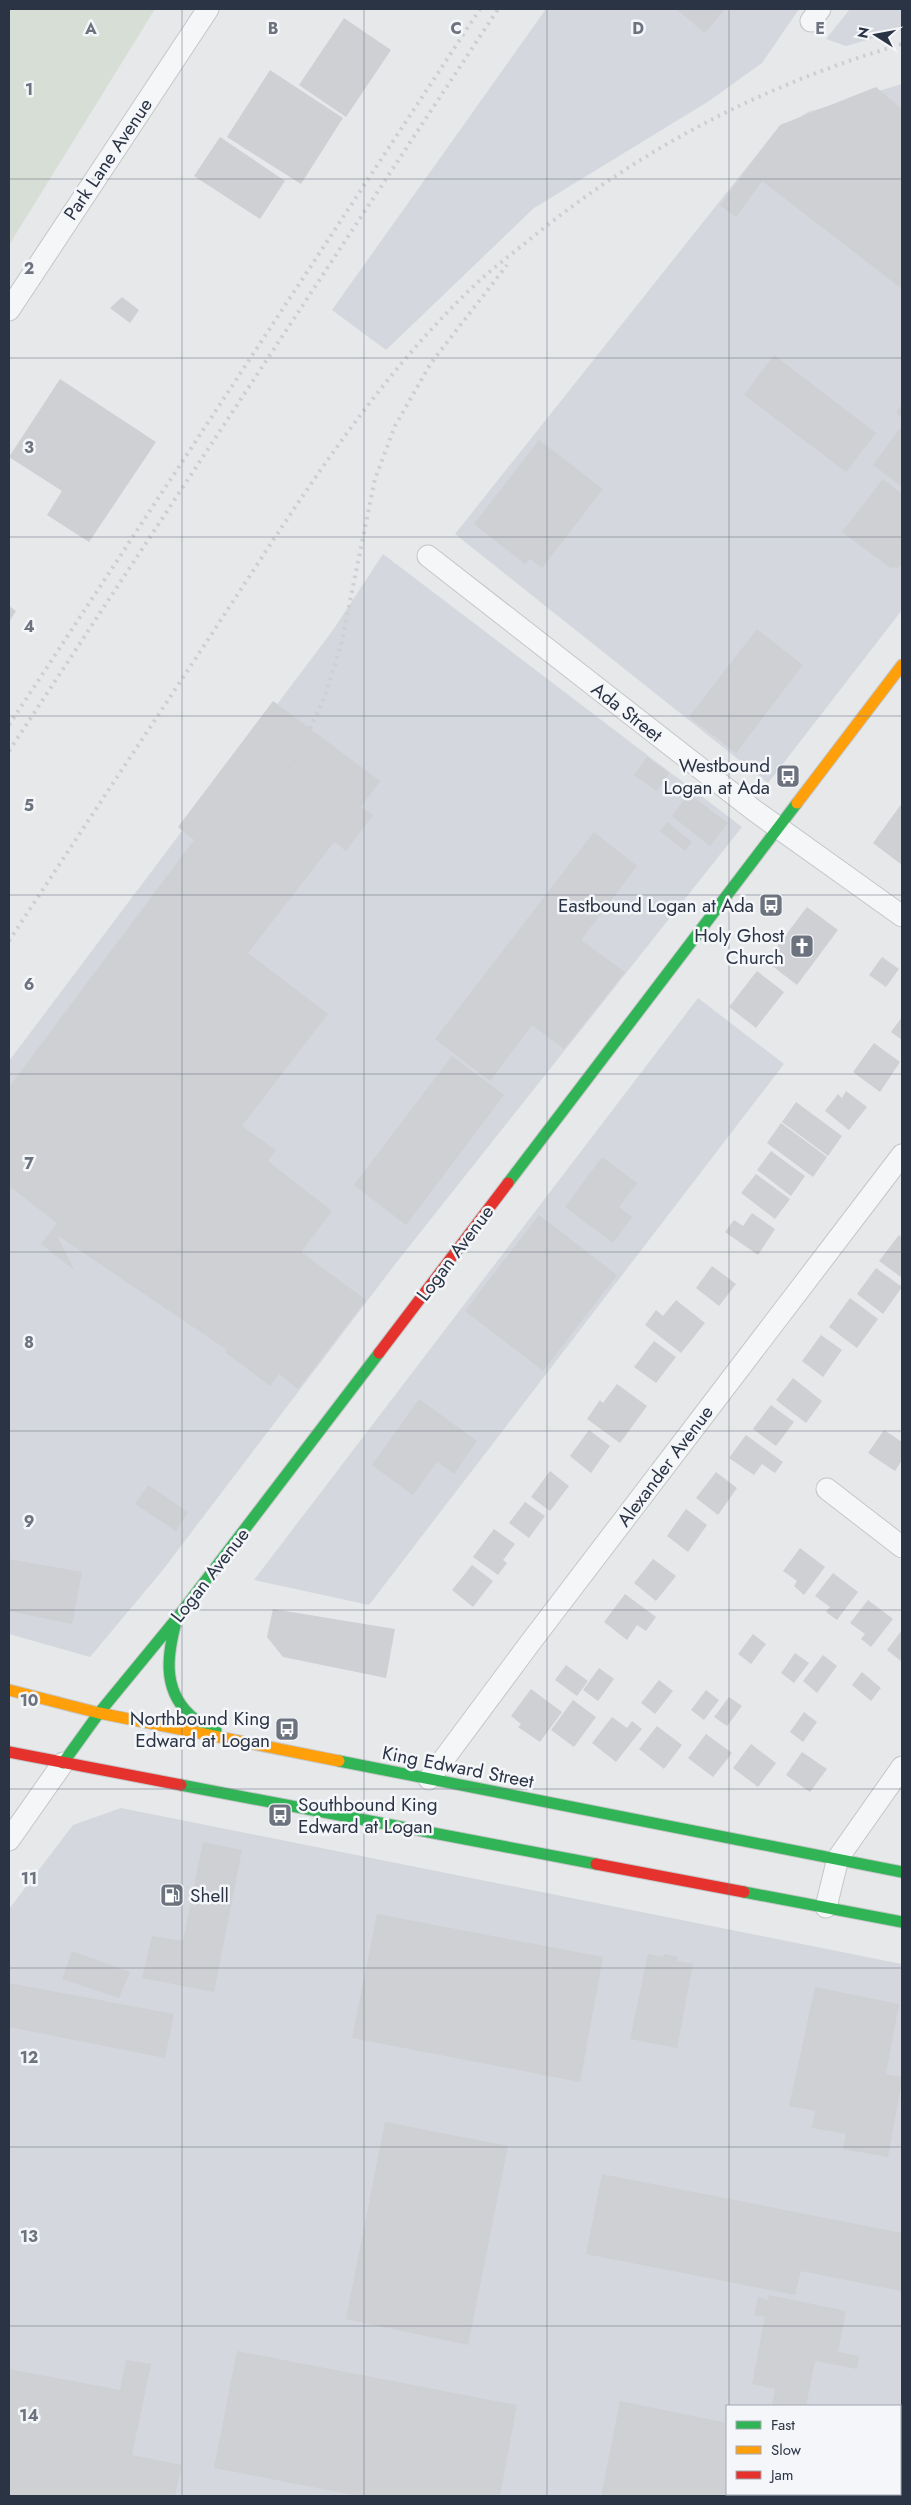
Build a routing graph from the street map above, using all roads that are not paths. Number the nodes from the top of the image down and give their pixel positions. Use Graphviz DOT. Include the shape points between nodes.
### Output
graph roads {
  1 [pos="208,9"];
  2 [pos="9,310"];
  3 [pos="428,556"];
  4 [pos="902,665"];
  5 [pos="778,828"];
  6 [pos="902,916"];
  7 [pos="902,1155"];
  8 [pos="828,1489"];
  9 [pos="902,1548"];
  10 [pos="177,1618"];
  11 [pos="9,1690"];
  12 [pos="99,1713"];
  13 [pos="238,1741"];
  14 [pos="9,1752"];
  15 [pos="63,1763"];
  16 [pos="902,1767"];
  17 [pos="429,1779"];
  18 [pos="9,1840"];
  19 [pos="838,1858"];
  20 [pos="902,1872"];
  21 [pos="826,1907"];
  22 [pos="902,1922"];
  1 -- 2 [label="street, Park Lane Avenue"];
  3 -- 5 [label="street, Ada Street"];
  4 -- 5 [label="main road, Logan Avenue"];
  5 -- 6 [label="street, Ada Street"];
  5 -- 10 [label="main road, Logan Avenue"];
  7 -- 17 [label="street, Alexander Avenue"];
  8 -- 9 [label="street"];
  10 -- 12 [label="main road, Logan Avenue"];
  10 -- 13 [label="main road" via="168,1650 168,1671 174,1694 189,1715"];
  11 -- 12 [label="main road, King Edward Street"];
  12 -- 13 [label="main road, King Edward Street"];
  12 -- 15 [label="main road, Logan Avenue"];
  13 -- 17 [label="main road, King Edward Street"];
  14 -- 15 [label="main road"];
  15 -- 18 [label="street, Logan Avenue"];
  15 -- 21 [label="main road"];
  16 -- 19 [label="street"];
  17 -- 19 [label="main road, King Edward Street"];
  19 -- 20 [label="main road, King Edward Street"];
  19 -- 21 [label="street"];
  21 -- 22 [label="main road"];
}
